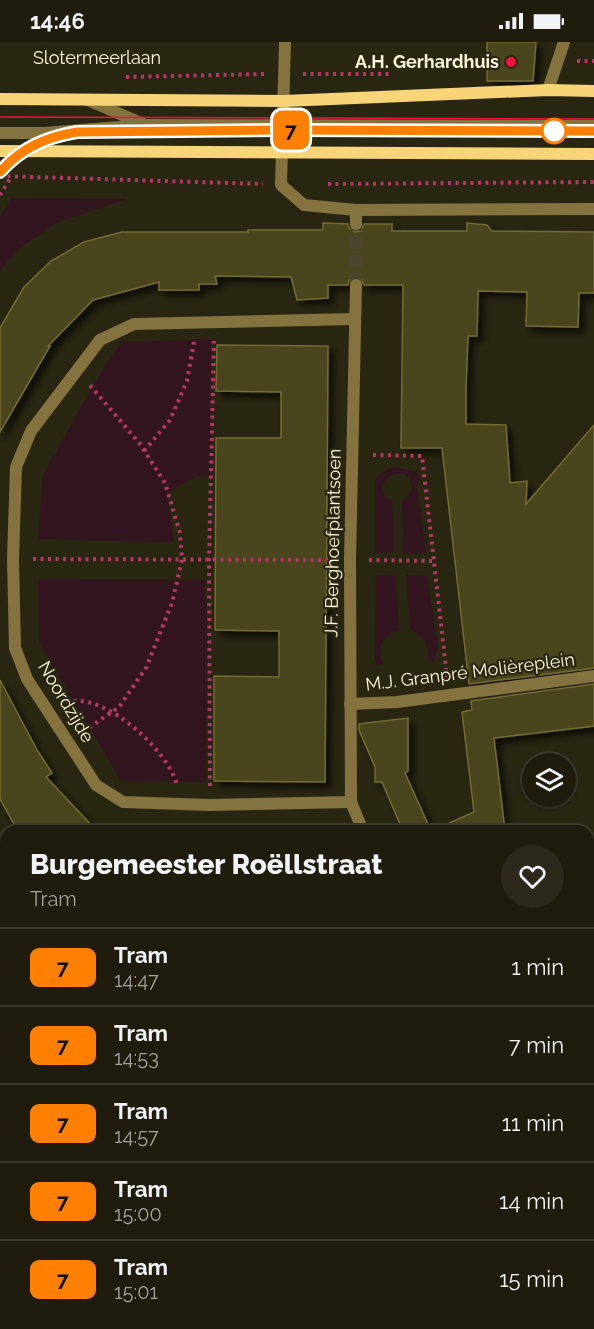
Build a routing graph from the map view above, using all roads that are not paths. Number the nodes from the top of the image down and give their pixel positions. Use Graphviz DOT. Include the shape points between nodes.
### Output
graph roads {
  1 [pos="285,42"];
  2 [pos="564,42"];
  3 [pos="548,90"];
  4 [pos="594,91"];
  5 [pos="0,99"];
  6 [pos="88,100"];
  7 [pos="284,101"];
  8 [pos="144,125"];
  9 [pos="283,125"];
  10 [pos="594,126"];
  11 [pos="0,133"];
  12 [pos="0,151"];
  13 [pos="282,154"];
  14 [pos="594,154"];
  15 [pos="594,209"];
  16 [pos="356,210"];
  17 [pos="356,224"];
  18 [pos="356,285"];
  19 [pos="355,319"];
  20 [pos="594,676"];
  21 [pos="350,704"];
  22 [pos="351,802"];
  23 [pos="361,825"];
  1 -- 7 [label="street"];
  2 -- 3 [label="street"];
  3 -- 4 [label="main road"];
  3 -- 7 [label="main road"];
  5 -- 6 [label="main road"];
  6 -- 7 [label="main road"];
  6 -- 8 [label="street"];
  7 -- 9 [label="street"];
  8 -- 9 [label="street"];
  8 -- 11 [label="street"];
  9 -- 10 [label="street"];
  9 -- 13 [label="street"];
  12 -- 13 [label="main road"];
  13 -- 14 [label="main road"];
  13 -- 16 [label="street" via="281,185 304,205"];
  15 -- 16 [label="street"];
  16 -- 17 [label="street"];
  18 -- 19 [label="street, J.F. Berghoefplantsoen"];
  19 -- 21 [label="street, J.F. Berghoefplantsoen"];
  19 -- 22 [label="street, Noordzijde" via="134,324 99,340 32,431 16,467 13,559 15,648 27,679 96,785 123,802"];
  20 -- 21 [label="street, M.J. Granpré Molièreplein" via="397,702"];
  21 -- 22 [label="street, J.F. Berghoefplantsoen"];
  22 -- 23 [label="street"];
}
